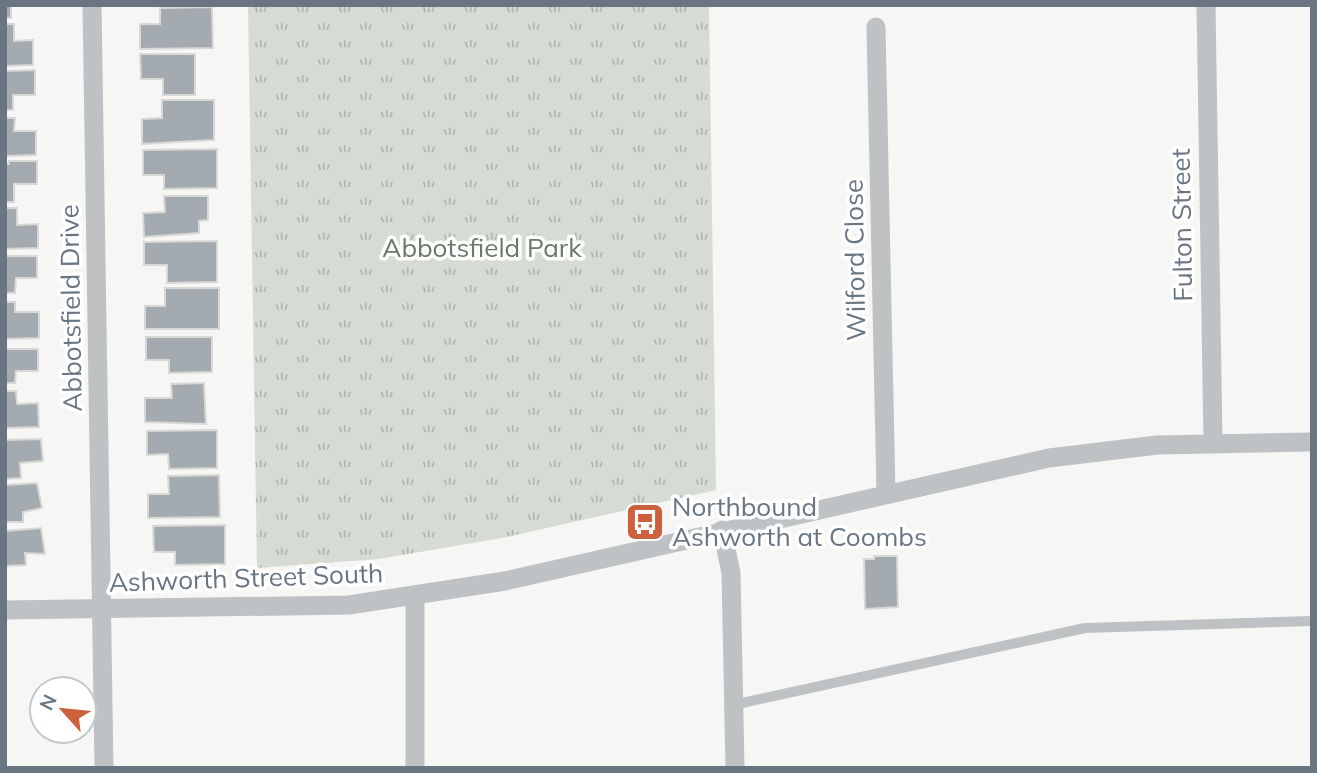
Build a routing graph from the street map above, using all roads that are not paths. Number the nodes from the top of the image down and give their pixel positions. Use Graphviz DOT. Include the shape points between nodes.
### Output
graph roads {
  1 [pos="92,5"];
  2 [pos="1206,5"];
  3 [pos="876,27"];
  4 [pos="1312,442"];
  5 [pos="1213,443"];
  6 [pos="886,493"];
  7 [pos="722,530"];
  8 [pos="415,596"];
  9 [pos="5,610"];
  10 [pos="101,610"];
  11 [pos="1312,621"];
  12 [pos="733,705"];
  13 [pos="104,768"];
  14 [pos="415,768"];
  15 [pos="735,768"];
  1 -- 10 [label="street, Abbotsfield Drive"];
  2 -- 5 [label="street, Fulton Street"];
  3 -- 6 [label="street, Wilford Close"];
  4 -- 5 [label="street, Ashworth Street South"];
  5 -- 6 [label="street, Ashworth Street South" via="1049,458"];
  6 -- 7 [label="street, Ashworth Street South"];
  7 -- 8 [label="street, Ashworth Street South" via="505,581"];
  7 -- 12 [label="street" via="730,573"];
  8 -- 10 [label="street, Ashworth Street South" via="349,605"];
  8 -- 14 [label="street"];
  9 -- 10 [label="street, Ashworth Street South"];
  10 -- 13 [label="street, Abbotsfield Drive"];
  11 -- 12 [label="lane" via="1084,628"];
  12 -- 15 [label="street"];
}
